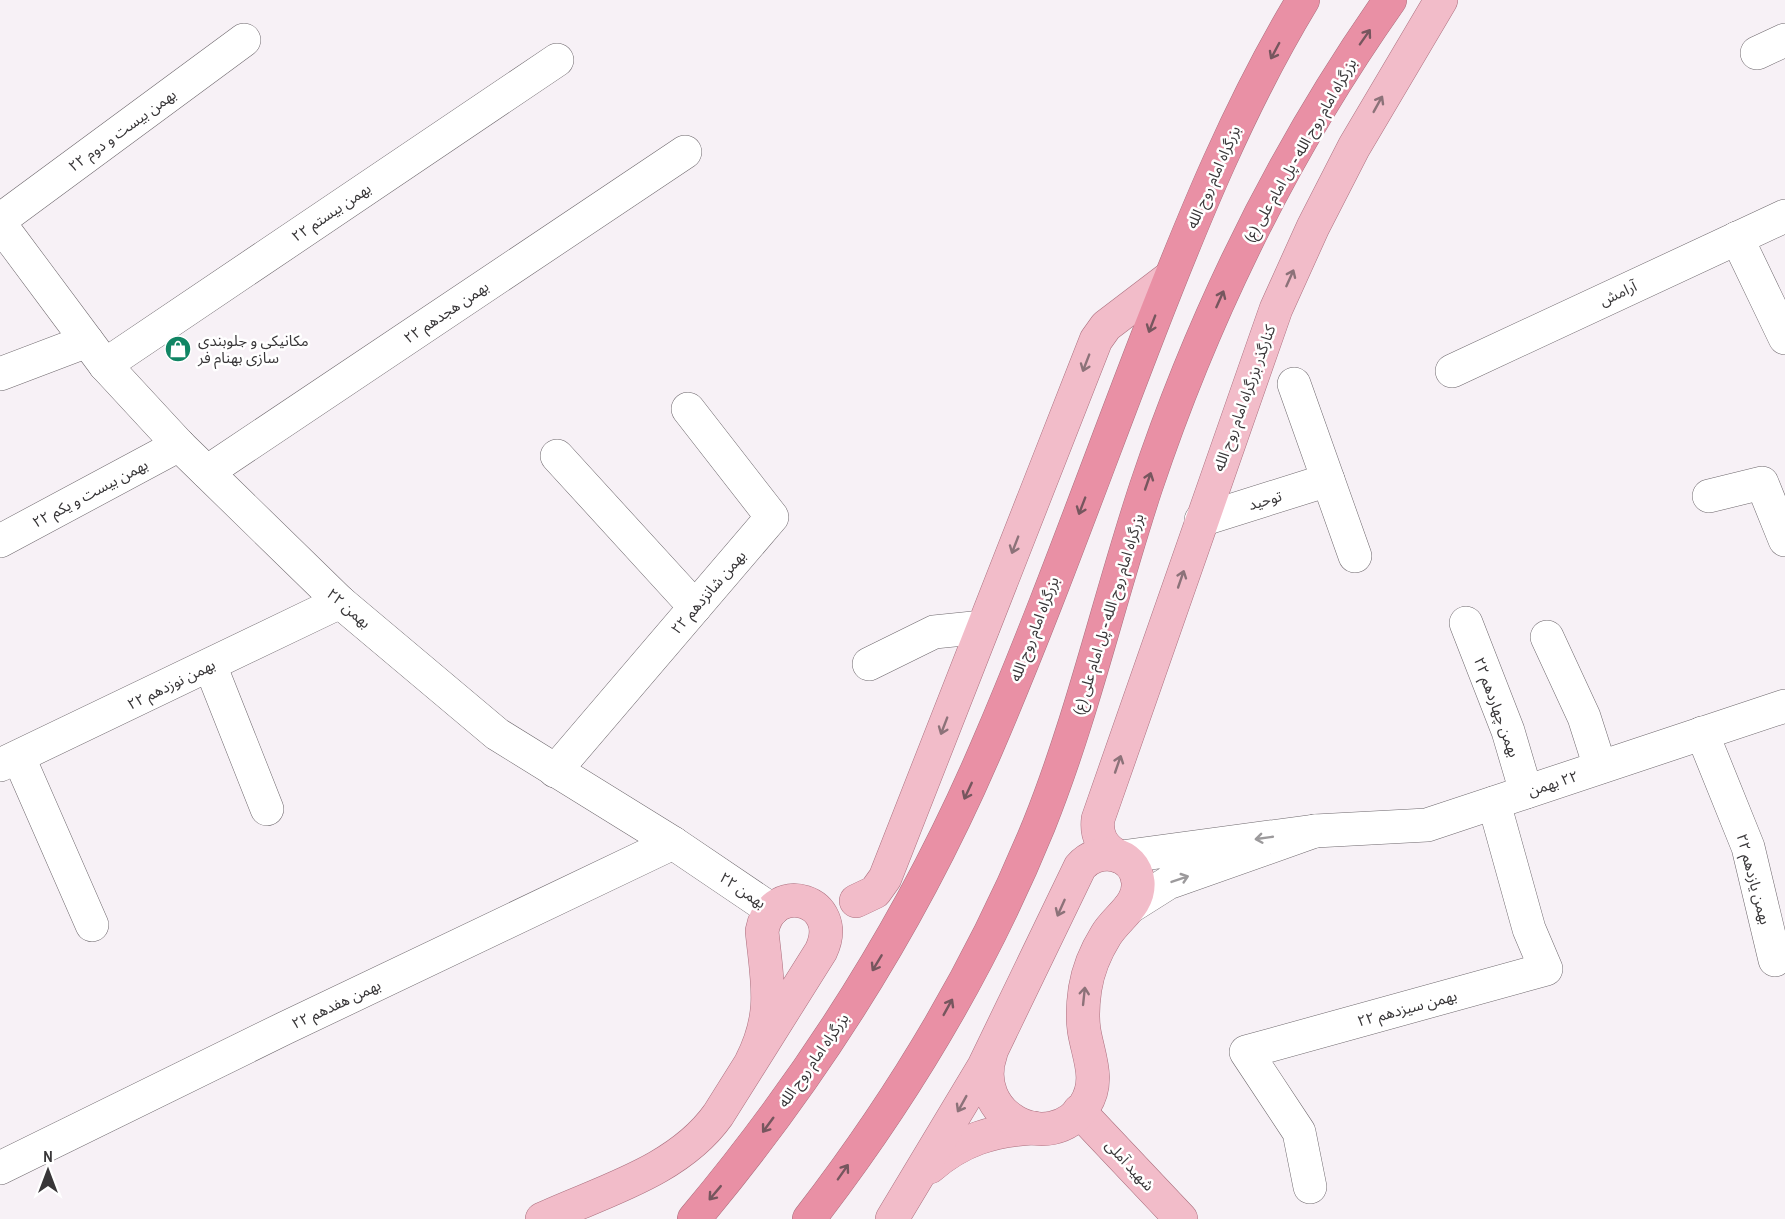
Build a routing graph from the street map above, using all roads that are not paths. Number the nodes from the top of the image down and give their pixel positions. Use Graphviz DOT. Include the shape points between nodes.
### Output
graph roads {
  1 [pos="1303,0"];
  2 [pos="1390,0"];
  3 [pos="1441,0"];
  4 [pos="244,40"];
  5 [pos="557,60"];
  6 [pos="685,152"];
  7 [pos="1785,216"];
  8 [pos="0,220"];
  9 [pos="0,224"];
  10 [pos="1737,238"];
  11 [pos="1169,278"];
  12 [pos="1785,338"];
  13 [pos="96,353"];
  14 [pos="1452,371"];
  15 [pos="0,374"];
  16 [pos="1294,384"];
  17 [pos="688,409"];
  18 [pos="179,445"];
  19 [pos="557,456"];
  20 [pos="207,472"];
  21 [pos="1328,480"];
  22 [pos="1709,496"];
  23 [pos="1201,520"];
  24 [pos="0,540"];
  25 [pos="1785,540"];
  26 [pos="1355,556"];
  27 [pos="340,602"];
  28 [pos="695,607"];
  29 [pos="1466,623"];
  30 [pos="983,627"];
  31 [pos="1547,637"];
  32 [pos="869,664"];
  33 [pos="210,665"];
  34 [pos="1785,706"];
  35 [pos="1702,733"];
  36 [pos="9,762"];
  37 [pos="1600,767"];
  38 [pos="555,771"];
  39 [pos="1526,792"];
  40 [pos="1494,803"];
  41 [pos="267,809"];
  42 [pos="1315,831"];
  43 [pos="944,840"];
  44 [pos="673,843"];
  45 [pos="1119,856"];
  46 [pos="856,901"];
  47 [pos="806,902"];
  48 [pos="1130,907"];
  49 [pos="771,910"];
  50 [pos="92,925"];
  51 [pos="1775,960"];
  52 [pos="990,1053"];
  53 [pos="751,1062"];
  54 [pos="1079,1112"];
  55 [pos="1040,1128"];
  56 [pos="0,1168"];
  57 [pos="915,1184"];
  58 [pos="1310,1187"];
  59 [pos="542,1219"];
  60 [pos="694,1219"];
  61 [pos="809,1219"];
  62 [pos="892,1219"];
  63 [pos="1181,1219"];
  1 -- 11 [label="highway, بزرگراه امام روح الله, one-way" via="1242,113"];
  61 -- 2 [label="highway, بزرگراه امام روح الله - پل امام علی (ع), one-way" via="922,1052 1008,893 1059,769 1145,489 1204,335 1287,166"];
  23 -- 3 [label="main road, کنارگذر بزرگراه امام روح الله, one-way" via="1260,351 1300,254 1354,147"];
  4 -- 8 [label="street, ۲۲ بهمن بیست و دوم"];
  5 -- 13 [label="street, ۲۲ بهمن بیستم"];
  6 -- 20 [label="street, ۲۲ بهمن هجدهم"];
  7 -- 10 [label="street, آرامش"];
  9 -- 13 [label="street, ۲۲ بهمن"];
  10 -- 12 [label="street"];
  10 -- 14 [label="street, آرامش"];
  11 -- 30 [label="main road, one-way" via="1106,326 1096,340"];
  11 -- 43 [label="highway, بزرگراه امام روح الله, one-way" via="989,743"];
  13 -- 15 [label="street, ۲۲ بهمن بیستم"];
  13 -- 18 [label="street, ۲۲ بهمن"];
  16 -- 21 [label="street"];
  17 -- 28 [label="street, ۲۲ بهمن شانزدهم" via="772,517"];
  18 -- 20 [label="street, ۲۲ بهمن"];
  18 -- 24 [label="street, ۲۲ بهمن بیست و یکم"];
  19 -- 28 [label="street"];
  20 -- 27 [label="street, ۲۲ بهمن"];
  21 -- 23 [label="street, توحید"];
  21 -- 26 [label="street"];
  22 -- 25 [label="street" via="1762,483"];
  45 -- 23 [label="main road, کنارگذر بزرگراه امام روح الله, one-way" via="1109,851 1100,838 1098,819"];
  27 -- 33 [label="street, ۲۲ بهمن نوزدهم"];
  27 -- 38 [label="street, ۲۲ بهمن" via="497,734"];
  28 -- 38 [label="street, ۲۲ بهمن شانزدهم"];
  29 -- 39 [label="street, ۲۲ بهمن چهاردهم" via="1508,731"];
  30 -- 32 [label="street" via="934,632"];
  30 -- 46 [label="main road, one-way" via="885,878 875,892"];
  31 -- 37 [label="street" via="1584,717"];
  33 -- 36 [label="street, ۲۲ بهمن نوزدهم"];
  33 -- 41 [label="street"];
  34 -- 35 [label="street, ٢٢ بهمن"];
  35 -- 37 [label="street, ٢٢ بهمن"];
  35 -- 51 [label="street, ۲۲ بهمن یازدهم" via="1748,847"];
  36 -- 50 [label="street"];
  37 -- 39 [label="street, ٢٢ بهمن"];
  38 -- 44 [label="street, ۲۲ بهمن"];
  39 -- 40 [label="street, ٢٢ بهمن"];
  40 -- 42 [label="street, ٢٢ بهمن" via="1427,825"];
  40 -- 58 [label="street, ۲۲ بهمن سیزدهم" via="1529,929 1546,969 1246,1053 1299,1132"];
  42 -- 45 [label="street, one-way"];
  48 -- 42 [label="street, one-way" via="1168,883"];
  43 -- 46 [label="main road" via="909,878"];
  43 -- 60 [label="highway, بزرگراه امام روح الله, one-way" via="849,1008 799,1083"];
  44 -- 49 [label="street, ۲۲ بهمن"];
  44 -- 56 [label="street, ۲۲ بهمن هفدهم"];
  45 -- 48 [label="main road" via="1130,863 1137,877 1137,893"];
  45 -- 52 [label="main road, one-way" via="1096,855 1080,867"];
  46 -- 47 [label="main road"];
  47 -- 49 [label="main road" via="790,900"];
  47 -- 53 [label="main road" via="822,915 826,940"];
  54 -- 48 [label="main road, one-way" via="1094,1080 1083,1019 1085,985 1101,943"];
  49 -- 53 [label="main road" via="762,931 770,984 769,1007 762,1040"];
  52 -- 55 [label="main road" via="986,1079 995,1104 1014,1122"];
  52 -- 57 [label="main road, one-way"];
  53 -- 59 [label="main road" via="712,1124 688,1148 658,1166"];
  54 -- 55 [label="main road" via="1057,1126"];
  54 -- 63 [label="main road, شهید آملی"];
  55 -- 57 [label="main road" via="1001,1131 968,1141 939,1159"];
  57 -- 62 [label="main road"];
}
